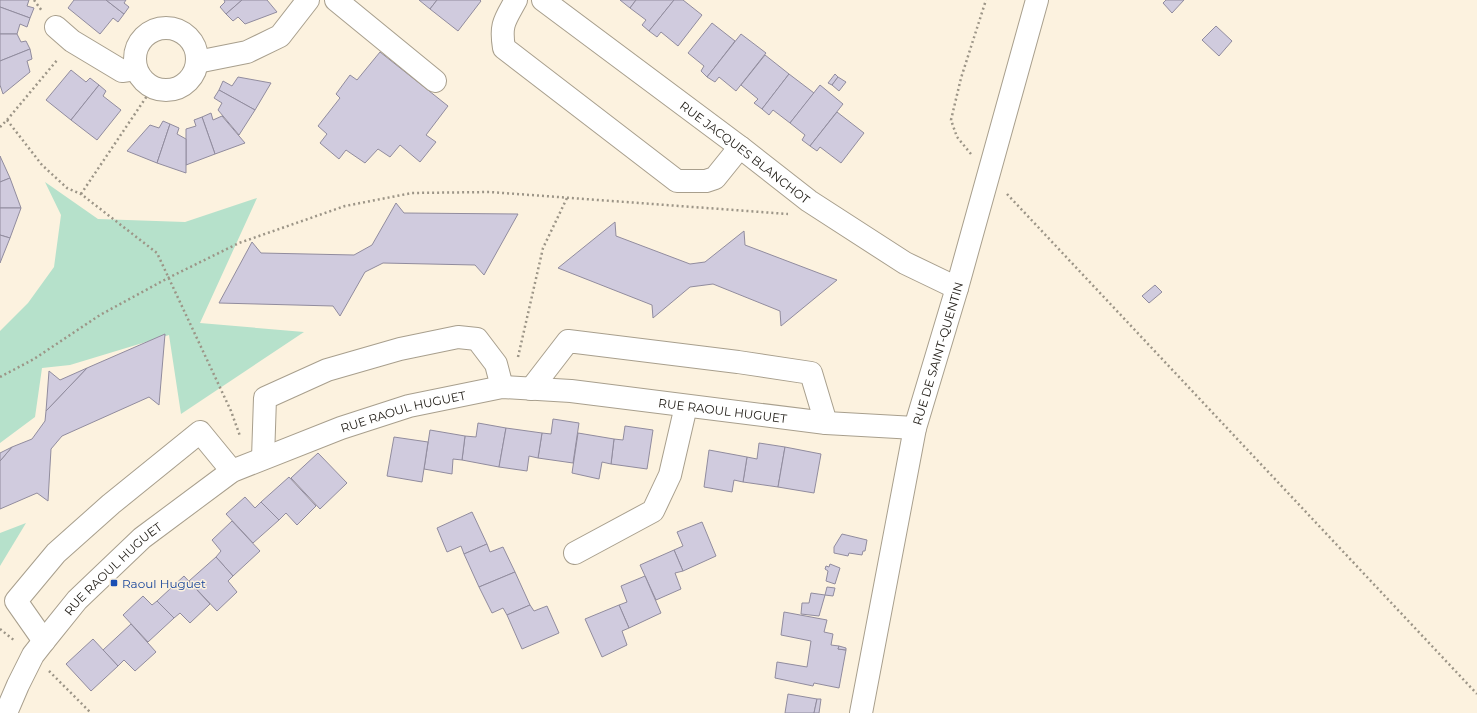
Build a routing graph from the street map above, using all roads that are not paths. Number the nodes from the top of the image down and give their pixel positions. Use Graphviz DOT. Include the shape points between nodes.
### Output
graph roads {
  1 [pos="308,0"];
  2 [pos="336,0"];
  3 [pos="516,0"];
  4 [pos="543,0"];
  5 [pos="1037,0"];
  6 [pos="56,27"];
  7 [pos="197,62"];
  8 [pos="136,69"];
  9 [pos="435,81"];
  10 [pos="740,147"];
  11 [pos="957,288"];
  12 [pos="516,388"];
  13 [pos="686,406"];
  14 [pos="826,423"];
  15 [pos="915,428"];
  16 [pos="249,465"];
  17 [pos="575,554"];
  18 [pos="44,641"];
  19 [pos="9,684"];
  20 [pos="6,713"];
  21 [pos="861,713"];
  1 -- 7 [label="street" via="280,36 247,52"];
  2 -- 9 [label="street"];
  3 -- 10 [label="street" via="504,22 504,48 677,182 706,181 715,178"];
  4 -- 10 [label="street, RUE JACQUES BLANCHOT"];
  5 -- 11 [label="street, RUE DE SAINT-QUENTIN"];
  6 -- 8 [label="street" via="72,41 122,71"];
  7 -- 8 [label="street" via="189,80 172,90 163,90 146,83"];
  7 -- 8 [label="street" via="196,52 186,35 177,30 158,29 142,40 137,49"];
  10 -- 11 [label="street, RUE JACQUES BLANCHOT" via="816,206 905,263"];
  11 -- 15 [label="street, RUE DE SAINT-QUENTIN"];
  12 -- 13 [label="street, RUE RAOUL HUGUET" via="571,391"];
  12 -- 14 [label="street" via="568,340 811,373"];
  12 -- 16 [label="street, RUE RAOUL HUGUET" via="409,406 341,428"];
  12 -- 16 [label="street" via="477,339 458,337 400,348 327,370 265,398"];
  13 -- 14 [label="street, RUE RAOUL HUGUET"];
  13 -- 17 [label="street" via="670,475 653,511"];
  14 -- 15 [label="street, RUE RAOUL HUGUET"];
  15 -- 21 [label="street, RUE DE SAINT-QUENTIN"];
  16 -- 18 [label="street, RUE RAOUL HUGUET" via="142,538 77,600"];
  16 -- 18 [label="street" via="200,432 111,504 56,553 16,601"];
  18 -- 19 [label="street, RUE RAOUL HUGUET"];
  19 -- 20 [label="street, RUE RAOUL HUGUET"];
}
